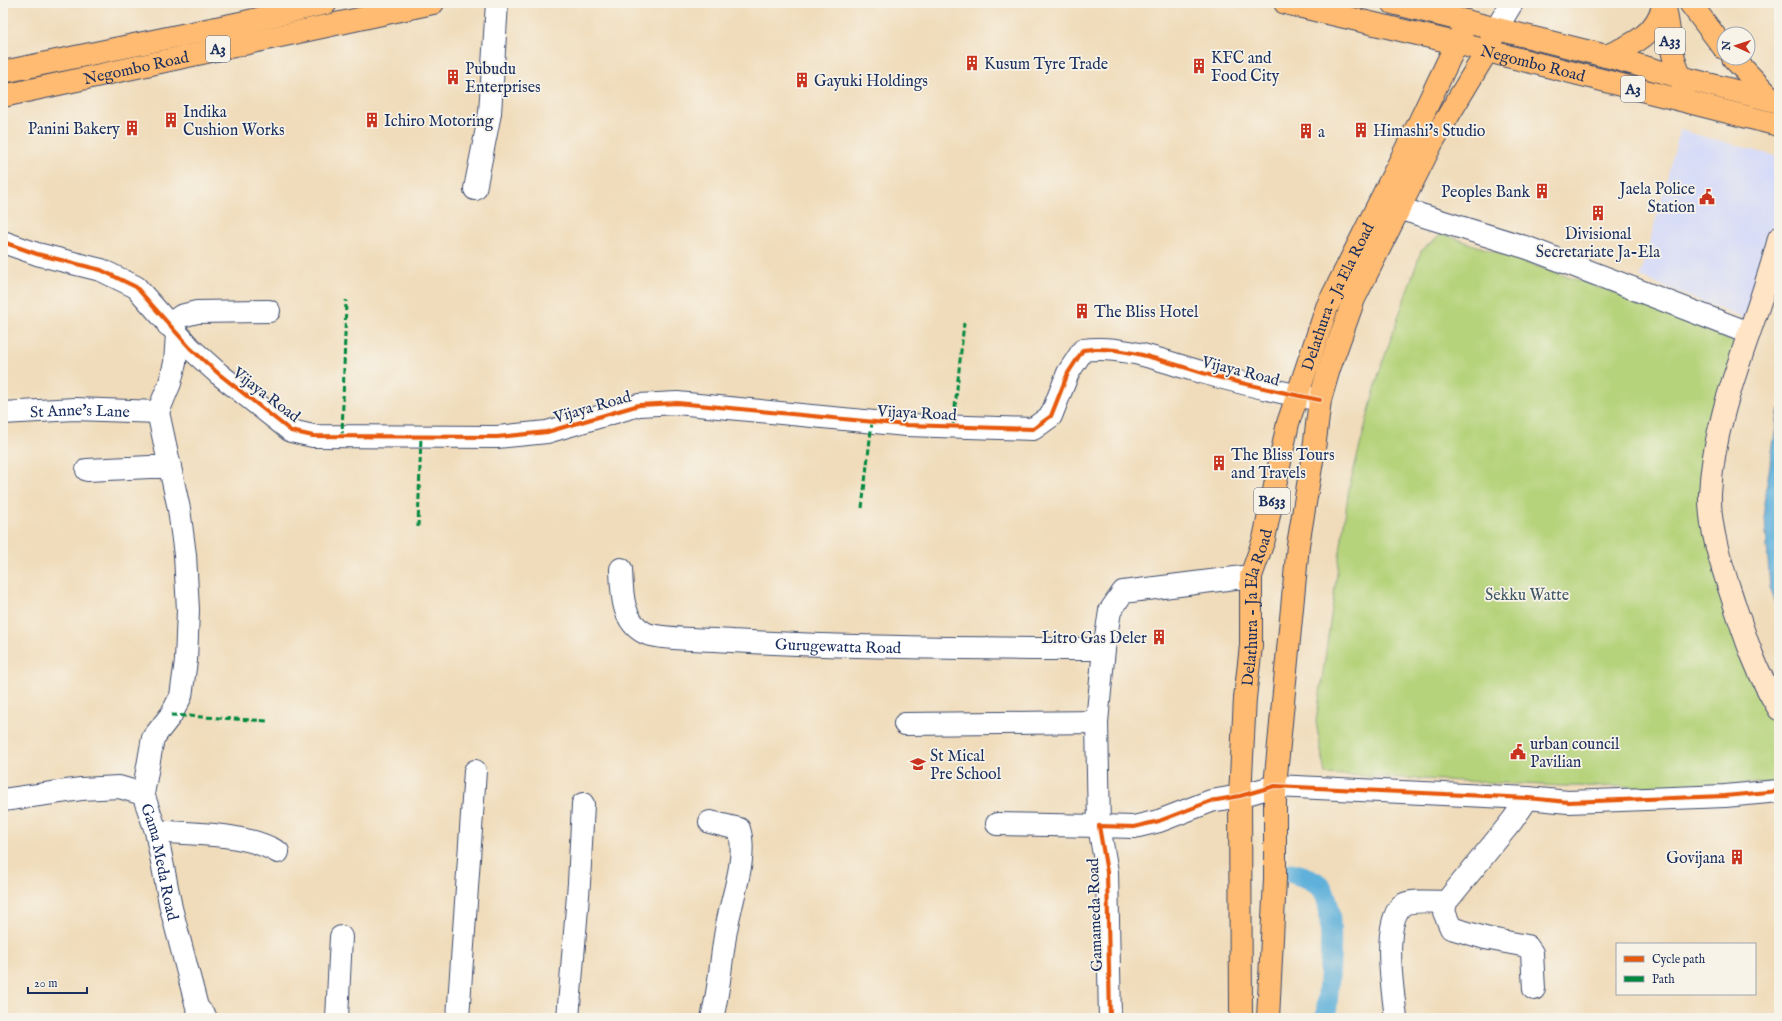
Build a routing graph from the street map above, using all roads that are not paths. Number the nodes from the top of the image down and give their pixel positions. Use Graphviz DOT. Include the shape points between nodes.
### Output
graph roads {
  1 [pos="326,3"];
  2 [pos="433,3"];
  3 [pos="497,3"];
  4 [pos="1285,3"];
  5 [pos="1393,3"];
  6 [pos="1512,3"];
  7 [pos="1664,3"];
  8 [pos="1690,3"];
  9 [pos="1467,22"];
  10 [pos="1496,29"];
  11 [pos="1716,37"];
  12 [pos="1456,44"];
  13 [pos="1487,51"];
  14 [pos="1606,56"];
  15 [pos="1742,66"];
  16 [pos="3,72"];
  17 [pos="1680,77"];
  18 [pos="3,96"];
  19 [pos="1776,101"];
  20 [pos="1712,108"];
  21 [pos="1779,125"];
  22 [pos="474,189"];
  23 [pos="1398,208"];
  24 [pos="1779,238"];
  25 [pos="3,242"];
  26 [pos="270,311"];
  27 [pos="172,330"];
  28 [pos="1749,333"];
  29 [pos="1297,395"];
  30 [pos="1320,400"];
  31 [pos="158,412"];
  32 [pos="3,413"];
  33 [pos="170,467"];
  34 [pos="87,470"];
  35 [pos="621,569"];
  36 [pos="1252,576"];
  37 [pos="1104,649"];
  38 [pos="1779,709"];
  39 [pos="1097,722"];
  40 [pos="905,724"];
  41 [pos="475,771"];
  42 [pos="1275,786"];
  43 [pos="1779,791"];
  44 [pos="143,794"];
  45 [pos="1240,796"];
  46 [pos="1528,798"];
  47 [pos="3,800"];
  48 [pos="583,804"];
  49 [pos="710,822"];
  50 [pos="997,824"];
  51 [pos="1099,826"];
  52 [pos="156,831"];
  53 [pos="278,852"];
  54 [pos="1446,902"];
  55 [pos="341,937"];
  56 [pos="1534,989"];
  57 [pos="206,1018"];
  58 [pos="337,1018"];
  59 [pos="458,1018"];
  60 [pos="568,1018"];
  61 [pos="712,1018"];
  62 [pos="1110,1018"];
  63 [pos="1241,1018"];
  64 [pos="1268,1018"];
  65 [pos="1396,1018"];
  1 -- 16 [label="main road, Negombo Road / A3"];
  2 -- 18 [label="main road, Negombo Road / A3"];
  3 -- 22 [label="street" via="490,113"];
  4 -- 12 [label="main road, Negombo Road / A3"];
  5 -- 9 [label="main road, Negombo Road / A3"];
  6 -- 10 [label="street"];
  7 -- 14 [label="main road" via="1658,21 1646,35 1630,47"];
  7 -- 17 [label="main road, A33" via="1672,56"];
  8 -- 11 [label="main road, A33"];
  9 -- 10 [label="main road, Negombo Road / A3"];
  9 -- 12 [label="main road, Delathura - Ja Ela Road / B633"];
  10 -- 13 [label="main road, Delathura - Ja Ela Road / B633"];
  10 -- 14 [label="main road, Negombo Road / A3"];
  12 -- 13 [label="main road, Negombo Road / A3"];
  12 -- 29 [label="main road, Delathura - Ja Ela Road / B633" via="1327,307"];
  13 -- 20 [label="main road, Negombo Road / A3"];
  13 -- 23 [label="main road, Delathura - Ja Ela Road / B633" via="1433,142"];
  14 -- 17 [label="main road, Negombo Road / A3"];
  15 -- 19 [label="main road"];
  17 -- 19 [label="main road, Negombo Road / A3"];
  17 -- 20 [label="main road" via="1690,92"];
  20 -- 21 [label="main road, Negombo Road / A3"];
  23 -- 28 [label="street" via="1528,248"];
  23 -- 30 [label="main road, Delathura - Ja Ela Road / B633" via="1354,299 1328,369"];
  24 -- 28 [label="street"];
  25 -- 27 [label="street, Vijaya Road" via="120,278 136,287"];
  26 -- 27 [label="street" via="197,312 181,316"];
  27 -- 29 [label="street, Vijaya Road" via="219,374 291,431 313,436 497,437 547,432 639,405 677,404 906,425 1033,429 1051,416 1068,373 1083,350 1100,348 1123,351 1258,388"];
  27 -- 31 [label="street" via="175,363"];
  28 -- 38 [label="street" via="1717,432 1710,495 1714,536 1735,608 1749,648"];
  29 -- 30 [label="street"];
  29 -- 36 [label="main road, Delathura - Ja Ela Road / B633" via="1288,423 1264,539"];
  30 -- 42 [label="main road, Delathura - Ja Ela Road / B633" via="1298,545"];
  31 -- 32 [label="street, St Anne's Lane" via="75,409"];
  31 -- 33 [label="street"];
  33 -- 34 [label="street"];
  33 -- 44 [label="street" via="185,555 188,610 186,661 182,696 153,738"];
  35 -- 37 [label="street, Gurugewatta Road" via="623,602 631,622 645,633 664,637 882,646"];
  36 -- 37 [label="street, Gamameda Road" via="1123,592 1110,611"];
  36 -- 45 [label="main road, Delathura - Ja Ela Road / B633" via="1251,646 1245,698"];
  37 -- 39 [label="street, Gamameda Road"];
  39 -- 40 [label="street"];
  39 -- 51 [label="street, Gamameda Road"];
  41 -- 59 [label="street"];
  42 -- 45 [label="street"];
  42 -- 46 [label="street"];
  42 -- 64 [label="main road, Delathura - Ja Ela Road / B633" via="1275,880"];
  43 -- 46 [label="street" via="1725,796 1576,802"];
  44 -- 47 [label="street, Gama Meda Road" via="119,787 81,789"];
  44 -- 52 [label="street, Gama Meda Road"];
  45 -- 51 [label="street" via="1211,801 1159,821 1134,827"];
  45 -- 63 [label="main road, Delathura - Ja Ela Road / B633"];
  46 -- 54 [label="street"];
  48 -- 60 [label="street" via="580,883"];
  49 -- 61 [label="street" via="739,829 743,840"];
  50 -- 51 [label="street"];
  51 -- 62 [label="street, Gamameda Road" via="1107,872"];
  52 -- 53 [label="street" via="245,839"];
  52 -- 57 [label="street, Gama Meda Road" via="171,908 197,1007"];
  54 -- 56 [label="street" via="1444,912 1451,928 1527,946 1532,952"];
  54 -- 65 [label="street" via="1411,902 1402,906 1393,920 1390,967"];
  55 -- 58 [label="street"];
}
